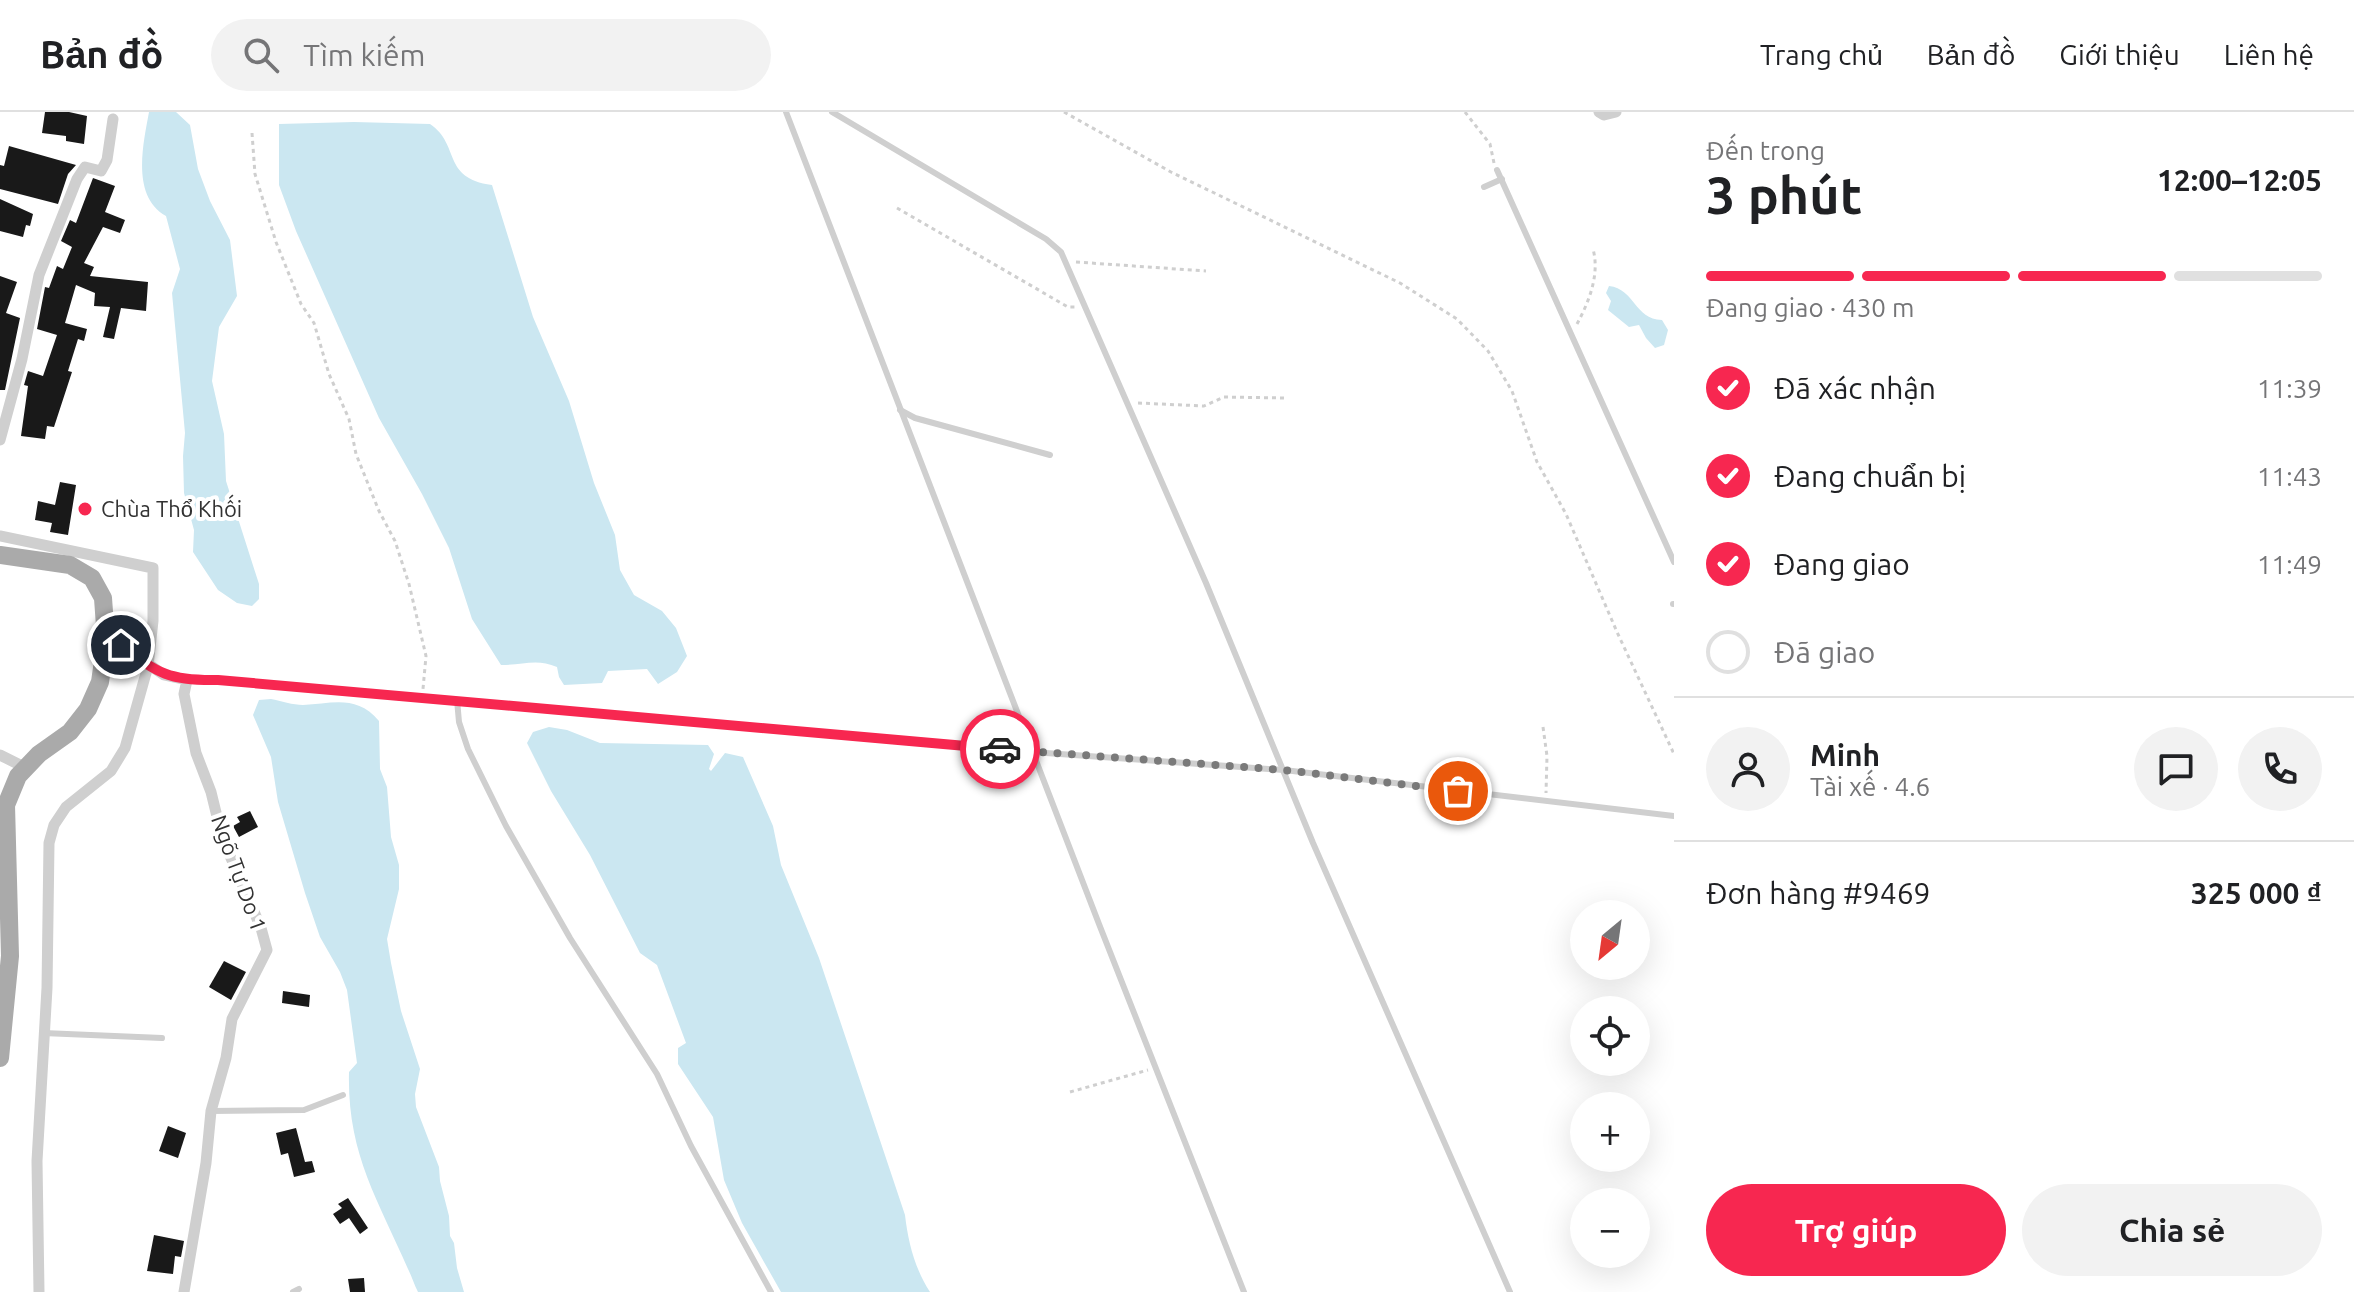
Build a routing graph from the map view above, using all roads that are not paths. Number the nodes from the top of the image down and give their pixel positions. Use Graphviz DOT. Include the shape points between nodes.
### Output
graph roads {
  1 [pos="786,112"];
  2 [pos="832,112"];
  3 [pos="1599,112"];
  4 [pos="1616,112"];
  5 [pos="113,119"];
  6 [pos="1497,170"];
  7 [pos="1502,179"];
  8 [pos="1484,187"];
  9 [pos="900,410"];
  10 [pos="0,440"];
  11 [pos="1050,455"];
  12 [pos="0,536"];
  13 [pos="0,555"];
  14 [pos="1674,562"];
  15 [pos="106,640"];
  16 [pos="148,666"];
  17 [pos="187,680"];
  18 [pos="457,700"];
  19 [pos="1032,752"];
  20 [pos="0,755"];
  21 [pos="26,768"];
  22 [pos="1284,770"];
  23 [pos="0,793"];
  24 [pos="1674,816"];
  25 [pos="43,1033"];
  26 [pos="162,1038"];
  27 [pos="0,1058"];
  28 [pos="343,1095"];
  29 [pos="211,1111"];
  30 [pos="39,1292"];
  31 [pos="184,1292"];
  32 [pos="771,1292"];
  33 [pos="1244,1292"];
  34 [pos="1510,1292"];
  1 -- 9 [label="lane"];
  2 -- 22 [label="lane" via="1061,252"];
  3 -- 4 [label="street"];
  5 -- 10 [label="street" via="107,160 101,171 85,167 77,179 39,275"];
  6 -- 7 [label="lane"];
  7 -- 8 [label="lane"];
  7 -- 14 [label="lane"];
  9 -- 11 [label="lane"];
  9 -- 19 [label="lane"];
  12 -- 16 [label="street" via="153,568"];
  13 -- 15 [label="main road" via="70,565 92,578 103,598"];
  15 -- 16 [label="street"];
  15 -- 21 [label="main road" via="100,682 88,709 70,732"];
  16 -- 17 [label="street"];
  16 -- 25 [label="street" via="125,748 111,771 66,807 54,825 49,843"];
  17 -- 18 [label="lane"];
  17 -- 29 [label="street, Ngõ Tự Do 1" via="184,694 196,753 222,837 267,950 232,1019"];
  18 -- 19 [label="lane"];
  18 -- 32 [label="lane" via="468,749 506,826 657,1074"];
  19 -- 22 [label="lane"];
  19 -- 33 [label="lane"];
  20 -- 21 [label="street"];
  21 -- 23 [label="street"];
  21 -- 27 [label="main road" via="6,805 10,956"];
  22 -- 24 [label="lane"];
  22 -- 34 [label="lane"];
  25 -- 26 [label="lane"];
  25 -- 30 [label="street" via="37,1161"];
  28 -- 29 [label="lane" via="304,1110"];
  29 -- 31 [label="street, Ngõ Tự Do 1"];
}
